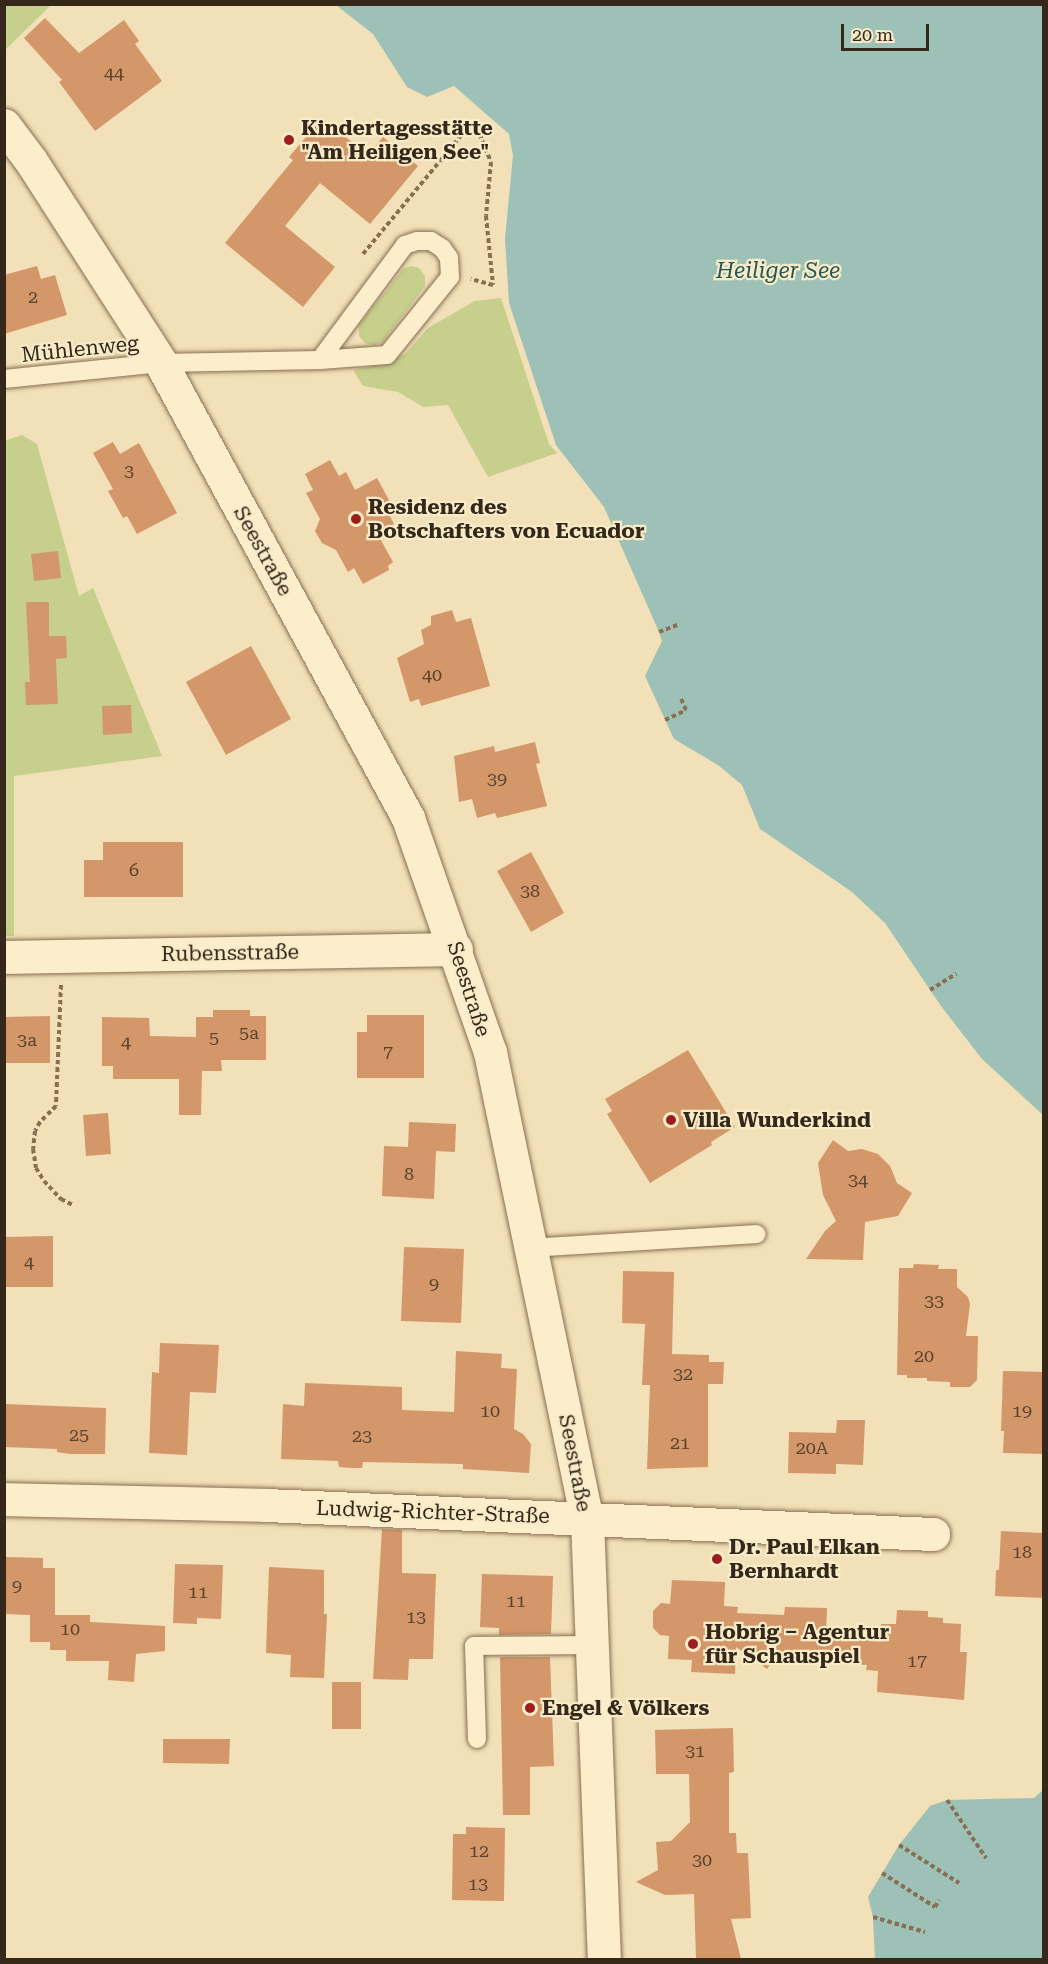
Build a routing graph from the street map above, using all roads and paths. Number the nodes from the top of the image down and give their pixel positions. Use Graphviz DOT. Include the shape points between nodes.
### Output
graph roads {
  1 [pos="4,125"];
  2 [pos="363,254"];
  3 [pos="450,277"];
  4 [pos="320,360"];
  5 [pos="161,363"];
  6 [pos="4,379"];
  7 [pos="680,624"];
  8 [pos="659,632"];
  9 [pos="681,699"];
  10 [pos="665,720"];
  11 [pos="456,949"];
  12 [pos="63,956"];
  13 [pos="4,957"];
  14 [pos="956,974"];
  15 [pos="930,990"];
  16 [pos="73,1205"];
  17 [pos="757,1234"];
  18 [pos="530,1248"];
  19 [pos="4,1499"];
  20 [pos="587,1519"];
  21 [pos="933,1534"];
  22 [pos="591,1645"];
  23 [pos="477,1739"];
  24 [pos="947,1800"];
  25 [pos="899,1845"];
  26 [pos="987,1858"];
  27 [pos="882,1873"];
  28 [pos="959,1883"];
  29 [pos="939,1900"];
  30 [pos="873,1917"];
  31 [pos="925,1932"];
  32 [pos="604,1959"];
  1 -- 5 [label="street, Seestraße"];
  2 -- 3 [label="path" via="474,120 491,162 486,216 494,285"];
  3 -- 4 [label="lane, Mühlenweg" via="387,355"];
  3 -- 4 [label="lane" via="449,258 442,248 431,241 405,245"];
  4 -- 5 [label="lane, Mühlenweg"];
  5 -- 6 [label="lane, Mühlenweg"];
  5 -- 11 [label="street, Seestraße" via="408,818"];
  7 -- 8 [label="path"];
  9 -- 10 [label="path" via="686,710"];
  11 -- 12 [label="street, Rubensstraße"];
  11 -- 18 [label="street, Seestraße" via="490,1052"];
  12 -- 13 [label="street, Rubensstraße"];
  12 -- 16 [label="path" via="56,1106 39,1122 33,1149 36,1168 45,1181 61,1199"];
  14 -- 15 [label="path"];
  17 -- 18 [label="lane"];
  18 -- 20 [label="street, Seestraße"];
  19 -- 20 [label="street, Ludwig-Richter-Straße"];
  20 -- 21 [label="street, Ludwig-Richter-Straße"];
  20 -- 22 [label="street, Seestraße"];
  22 -- 23 [label="lane" via="474,1646"];
  22 -- 32 [label="street, Seestraße"];
  24 -- 26 [label="path"];
  25 -- 28 [label="path"];
  27 -- 29 [label="path" via="935,1907"];
  30 -- 31 [label="path"];
}
